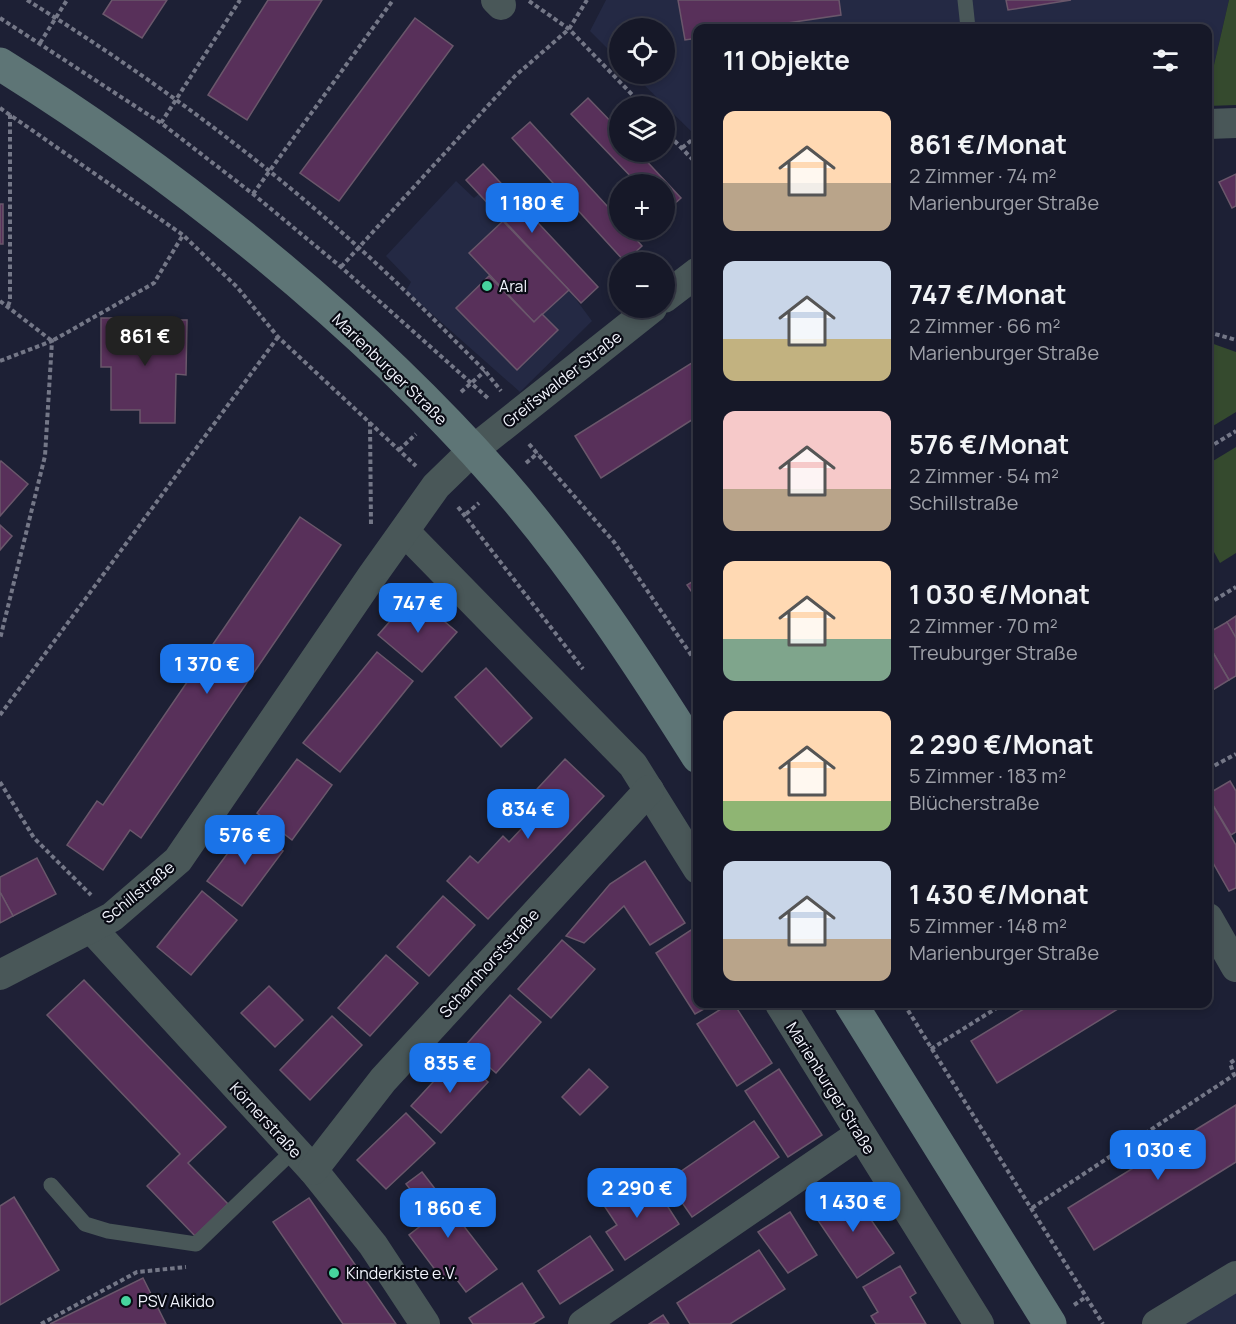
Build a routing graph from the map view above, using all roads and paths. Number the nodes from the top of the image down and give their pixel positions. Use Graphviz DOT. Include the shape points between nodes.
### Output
graph roads {
  1 [pos="27,0"];
  2 [pos="67,0"];
  3 [pos="240,0"];
  4 [pos="393,0"];
  5 [pos="587,0"];
  6 [pos="965,0"];
  7 [pos="499,2"];
  8 [pos="56,18"];
  9 [pos="968,24"];
  10 [pos="569,29"];
  11 [pos="40,43"];
  12 [pos="0,64"];
  13 [pos="633,96"];
  14 [pos="176,99"];
  15 [pos="0,108"];
  16 [pos="10,114"];
  17 [pos="161,123"];
  18 [pos="1236,123"];
  19 [pos="1212,124"];
  20 [pos="693,139"];
  21 [pos="675,141"];
  22 [pos="682,148"];
  23 [pos="693,160"];
  24 [pos="269,172"];
  25 [pos="253,194"];
  26 [pos="183,236"];
  27 [pos="358,247"];
  28 [pos="341,267"];
  29 [pos="693,276"];
  30 [pos="675,290"];
  31 [pos="0,301"];
  32 [pos="8,306"];
  33 [pos="639,318"];
  34 [pos="1212,333"];
  35 [pos="278,337"];
  36 [pos="1236,340"];
  37 [pos="52,341"];
  38 [pos="0,361"];
  39 [pos="485,371"];
  40 [pos="472,382"];
  41 [pos="514,416"];
  42 [pos="370,421"];
  43 [pos="1236,432"];
  44 [pos="1212,446"];
  45 [pos="473,450"];
  46 [pos="436,486"];
  47 [pos="371,528"];
  48 [pos="405,532"];
  49 [pos="1236,587"];
  50 [pos="1212,602"];
  51 [pos="0,639"];
  52 [pos="693,658"];
  53 [pos="589,677"];
  54 [pos="0,715"];
  55 [pos="693,749"];
  56 [pos="1236,753"];
  57 [pos="1212,767"];
  58 [pos="0,782"];
  59 [pos="649,790"];
  60 [pos="693,861"];
  61 [pos="102,923"];
  62 [pos="1212,925"];
  63 [pos="1236,967"];
  64 [pos="0,975"];
  65 [pos="782,1008"];
  66 [pos="853,1008"];
  67 [pos="906,1008"];
  68 [pos="997,1008"];
  69 [pos="931,1049"];
  70 [pos="1236,1059"];
  71 [pos="860,1134"];
  72 [pos="303,1160"];
  73 [pos="51,1185"];
  74 [pos="1032,1208"];
  75 [pos="1236,1276"];
  76 [pos="425,1324"];
  77 [pos="583,1324"];
  78 [pos="979,1324"];
  79 [pos="1050,1324"];
  80 [pos="1103,1324"];
  81 [pos="1157,1324"];
  1 -- 8 [label="path"];
  2 -- 8 [label="path"];
  3 -- 14 [label="path"];
  4 -- 24 [label="path"];
  5 -- 10 [label="path"];
  6 -- 9 [label="lane"];
  7 -- 10 [label="path" via="528,1"];
  8 -- 11 [label="path"];
  8 -- 14 [label="path"];
  10 -- 13 [label="path"];
  10 -- 27 [label="path" via="515,76"];
  12 -- 45 [label="main road, Marienburger Straße" via="113,140 241,237 342,322"];
  14 -- 17 [label="path"];
  14 -- 24 [label="path"];
  15 -- 16 [label="path"];
  16 -- 26 [label="path"];
  16 -- 32 [label="path"];
  18 -- 19 [label="street"];
  20 -- 22 [label="path"];
  21 -- 22 [label="path"];
  22 -- 23 [label="path"];
  24 -- 25 [label="path"];
  24 -- 27 [label="path"];
  26 -- 35 [label="path" via="237,287"];
  26 -- 37 [label="path" via="154,283"];
  27 -- 28 [label="path"];
  27 -- 39 [label="path"];
  29 -- 30 [label="street"];
  31 -- 32 [label="path"];
  32 -- 37 [label="path"];
  33 -- 41 [label="street, Greifswalder Straße"];
  34 -- 36 [label="path"];
  35 -- 42 [label="path"];
  35 -- 54 [label="path"];
  37 -- 38 [label="path"];
  37 -- 51 [label="path" via="45,456"];
  39 -- 40 [label="path"];
  39 -- 41 [label="path"];
  41 -- 45 [label="street, Greifswalder Straße"];
  41 -- 52 [label="path" via="614,542"];
  42 -- 46 [label="path"];
  42 -- 47 [label="path"];
  43 -- 44 [label="path"];
  45 -- 46 [label="street, Schillstraße"];
  45 -- 55 [label="main road, Marienburger Straße" via="574,574 639,664"];
  46 -- 48 [label="street, Schillstraße"];
  46 -- 53 [label="path" via="466,514"];
  48 -- 59 [label="street" via="633,765"];
  48 -- 61 [label="street, Schillstraße" via="178,860"];
  49 -- 50 [label="path"];
  56 -- 57 [label="path"];
  58 -- 61 [label="path" via="34,838"];
  59 -- 60 [label="street"];
  59 -- 72 [label="street, Scharnhorststraße" via="383,1080"];
  61 -- 64 [label="street, Schillstraße"];
  61 -- 72 [label="street, Körnerstraße"];
  62 -- 63 [label="street"];
  65 -- 71 [label="street, Marienburger Straße"];
  66 -- 79 [label="main road"];
  67 -- 69 [label="path"];
  68 -- 69 [label="path"];
  69 -- 74 [label="path"];
  70 -- 74 [label="path" via="1230,1063 1234,1075"];
  71 -- 77 [label="street"];
  71 -- 78 [label="street, Marienburger Straße"];
  72 -- 73 [label="lane" via="196,1244 85,1224"];
  72 -- 76 [label="street, Körnerstraße" via="373,1245"];
  74 -- 80 [label="path"];
  75 -- 81 [label="street"];
}
